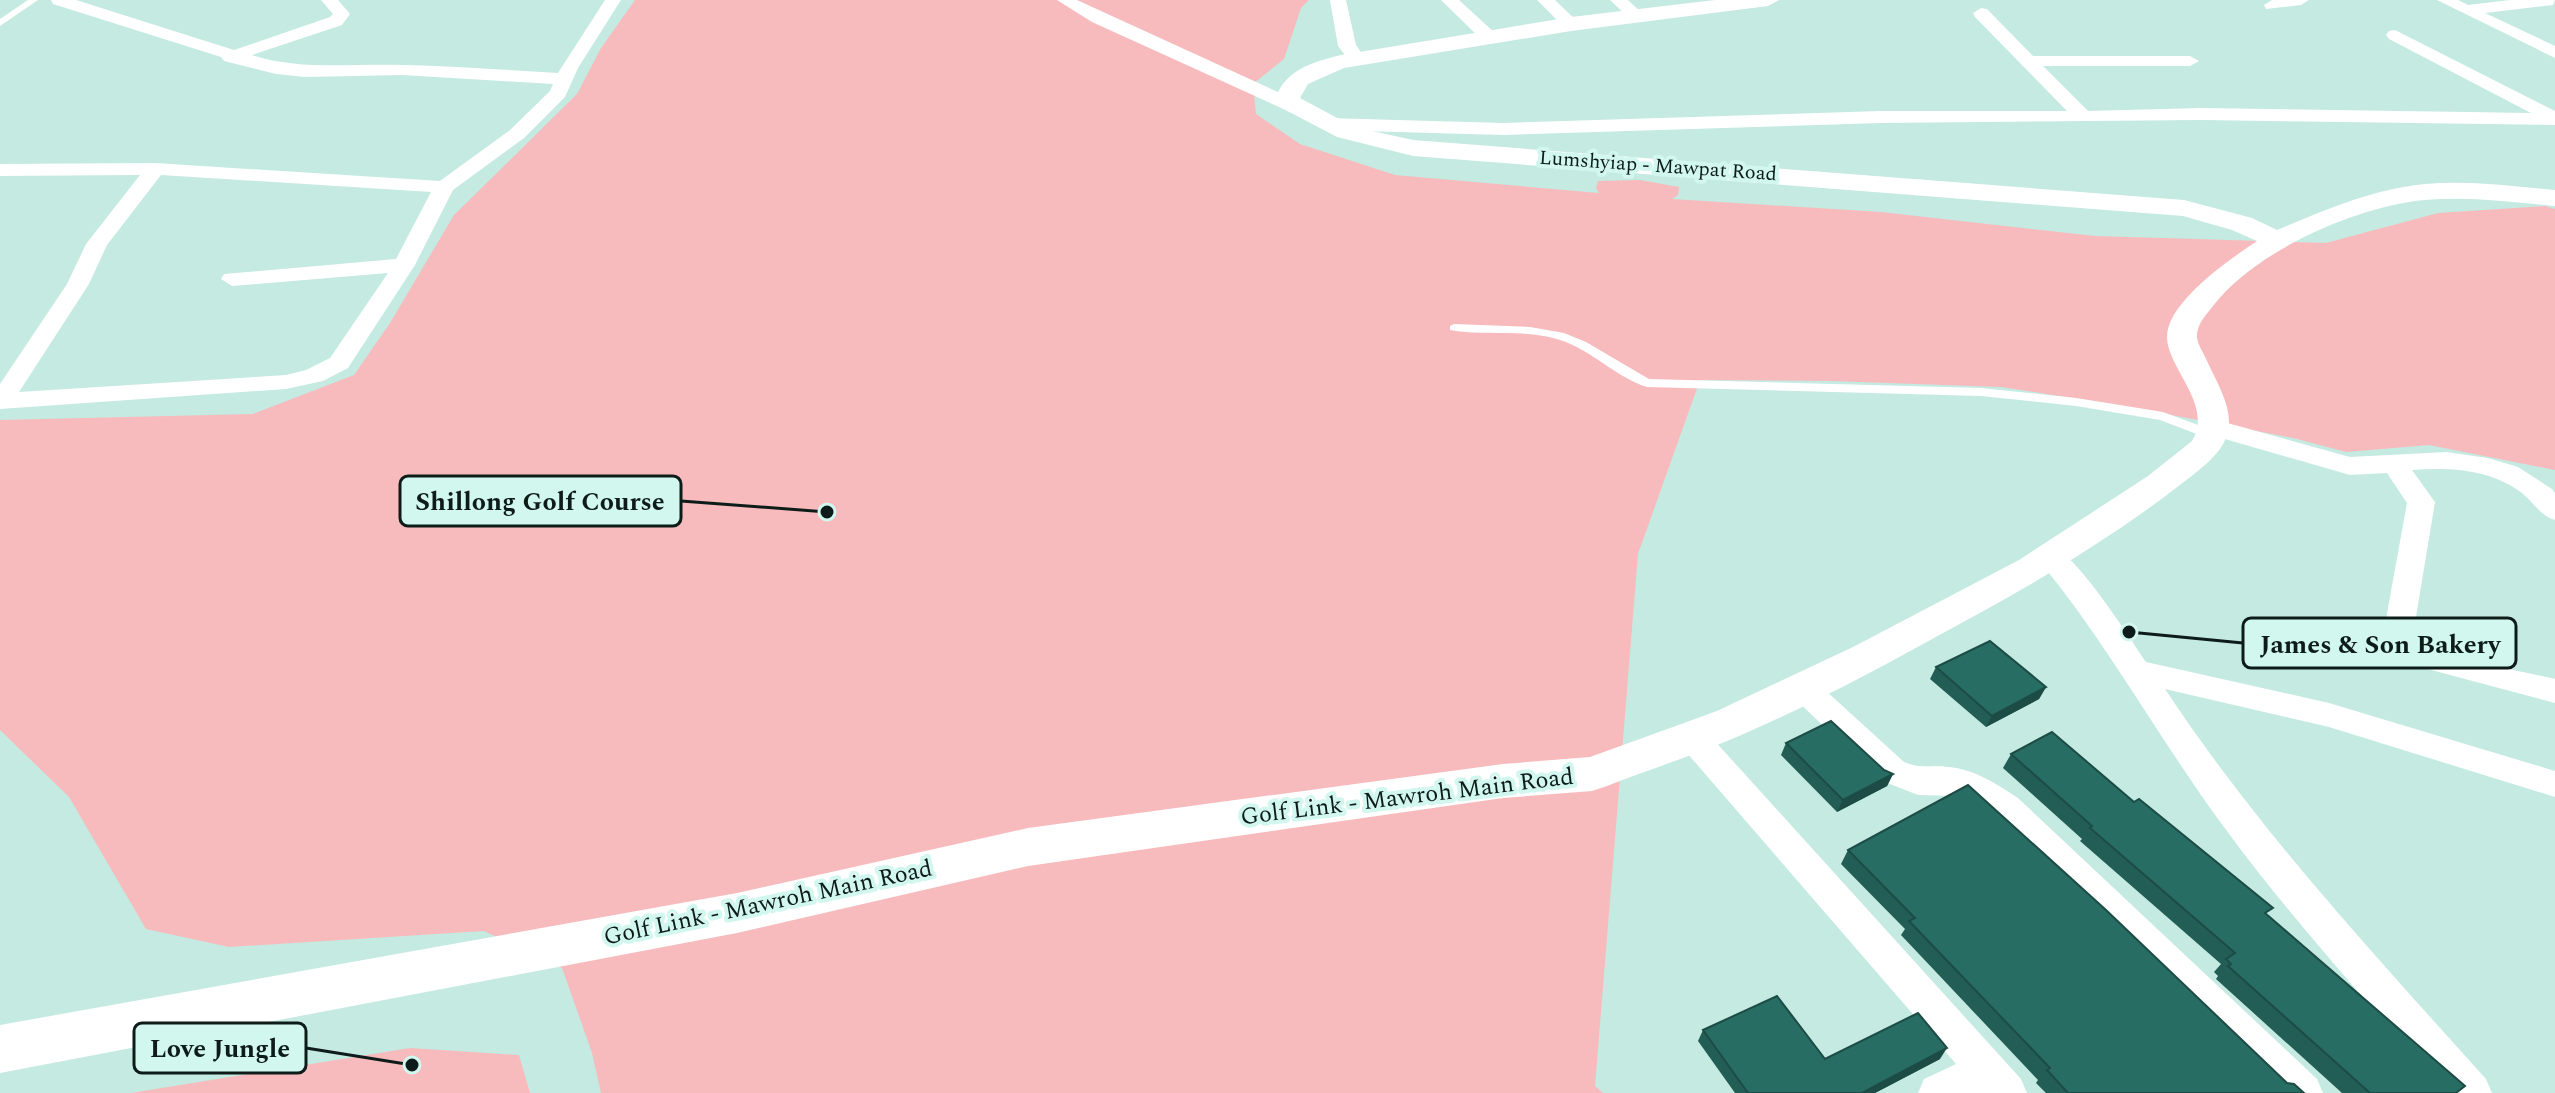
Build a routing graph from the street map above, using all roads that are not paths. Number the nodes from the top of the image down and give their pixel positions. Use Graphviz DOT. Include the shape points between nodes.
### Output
graph roads {
  1 [pos="34,0"];
  2 [pos="59,0"];
  3 [pos="329,0"];
  4 [pos="613,0"];
  5 [pos="1065,0"];
  6 [pos="1338,0"];
  7 [pos="1449,0"];
  8 [pos="1545,0"];
  9 [pos="1618,0"];
  10 [pos="1768,0"];
  11 [pos="2301,0"];
  12 [pos="2445,0"];
  13 [pos="2553,0"];
  14 [pos="2272,5"];
  15 [pos="2466,10"];
  16 [pos="1981,13"];
  17 [pos="1637,16"];
  18 [pos="0,23"];
  19 [pos="1571,24"];
  20 [pos="2395,35"];
  21 [pos="1489,37"];
  22 [pos="2555,53"];
  23 [pos="230,57"];
  24 [pos="1357,59"];
  25 [pos="2029,61"];
  26 [pos="2190,61"];
  27 [pos="564,79"];
  28 [pos="1297,108"];
  29 [pos="2083,117"];
  30 [pos="2555,119"];
  31 [pos="1328,124"];
  32 [pos="155,169"];
  33 [pos="0,170"];
  34 [pos="444,187"];
  35 [pos="2555,198"];
  36 [pos="2277,240"];
  37 [pos="404,265"];
  38 [pos="232,279"];
  39 [pos="1454,328"];
  40 [pos="1,401"];
  41 [pos="2212,431"];
  42 [pos="2394,464"];
  43 [pos="2555,511"];
  44 [pos="2051,556"];
  45 [pos="2136,671"];
  46 [pos="1803,688"];
  47 [pos="2555,691"];
  48 [pos="1692,737"];
  49 [pos="2555,784"];
  50 [pos="0,1049"];
  51 [pos="1997,1081"];
  52 [pos="1938,1093"];
  53 [pos="2303,1093"];
  54 [pos="2472,1093"];
  1 -- 18 [label="lane"];
  2 -- 23 [label="street"];
  3 -- 23 [label="street" via="342,14 336,21"];
  4 -- 27 [label="street"];
  5 -- 28 [label="street, Lumshyiap - Mawpat Road"];
  6 -- 24 [label="street" via="1347,46"];
  7 -- 21 [label="street"];
  8 -- 19 [label="street"];
  9 -- 17 [label="street"];
  10 -- 17 [label="street"];
  11 -- 14 [label="street"];
  12 -- 15 [label="street"];
  13 -- 15 [label="street"];
  15 -- 22 [label="street"];
  16 -- 25 [label="street"];
  17 -- 19 [label="street"];
  19 -- 21 [label="street"];
  20 -- 30 [label="street"];
  21 -- 24 [label="street"];
  23 -- 27 [label="street" via="289,71 402,70"];
  24 -- 28 [label="street" via="1323,67 1295,82 1287,101"];
  25 -- 26 [label="street"];
  25 -- 29 [label="street"];
  27 -- 34 [label="street" via="534,120"];
  28 -- 31 [label="street, Lumshyiap - Mawpat Road"];
  29 -- 30 [label="street"];
  29 -- 31 [label="street" via="1881,117 1503,129"];
  31 -- 36 [label="street, Lumshyiap - Mawpat Road" via="1360,137 1443,151 2184,208"];
  32 -- 33 [label="street"];
  32 -- 34 [label="street"];
  32 -- 40 [label="street" via="97,244 78,284"];
  34 -- 37 [label="street"];
  35 -- 36 [label="street" via="2425,192 2346,211"];
  36 -- 41 [label="street" via="2229,273 2186,321 2182,339 2214,410"];
  37 -- 38 [label="street"];
  37 -- 40 [label="street" via="339,363 314,376"];
  39 -- 41 [label="lane" via="1571,340 1647,383 1981,392 2163,416"];
  41 -- 42 [label="street" via="2350,466"];
  41 -- 44 [label="street, Golf Link - Mawroh Main Road" via="2204,448 2160,484"];
  42 -- 43 [label="street" via="2456,461 2495,469 2532,487"];
  42 -- 47 [label="street" via="2421,502 2399,630 2408,644 2431,659"];
  44 -- 45 [label="street" via="2082,591"];
  44 -- 46 [label="street, Golf Link - Mawroh Main Road"];
  45 -- 49 [label="street" via="2329,715"];
  45 -- 54 [label="street" via="2291,889"];
  46 -- 48 [label="street, Golf Link - Mawroh Main Road"];
  46 -- 53 [label="street" via="1892,771 1918,782 1968,784 2006,808"];
  48 -- 50 [label="street, Golf Link - Mawroh Main Road" via="1592,774 1503,781 1028,847 737,913"];
  48 -- 51 [label="street"];
  51 -- 52 [label="street"];
}
